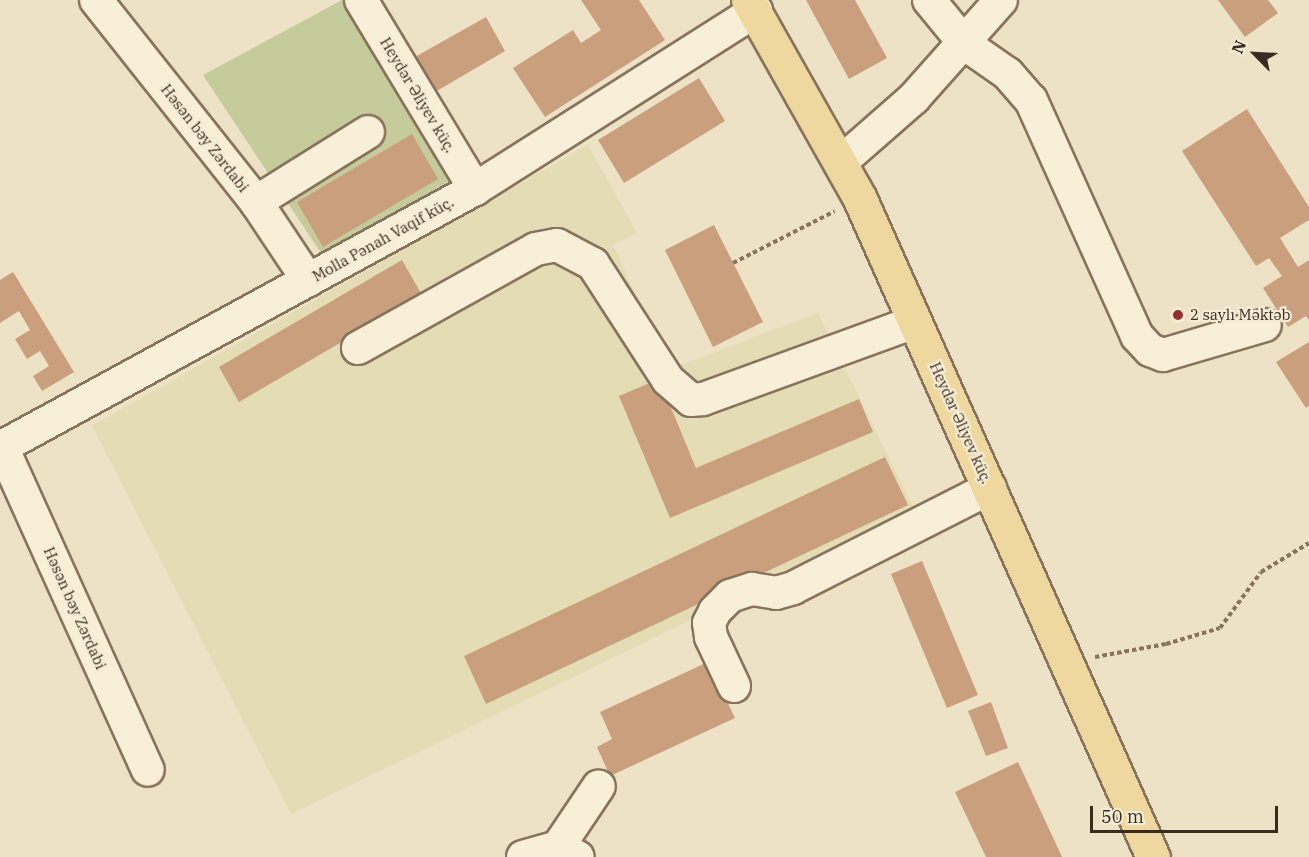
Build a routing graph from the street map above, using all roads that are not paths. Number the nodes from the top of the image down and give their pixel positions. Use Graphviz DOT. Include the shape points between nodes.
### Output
graph roads {
  1 [pos="96,0"];
  2 [pos="361,0"];
  3 [pos="929,0"];
  4 [pos="1001,0"];
  5 [pos="752,6"];
  6 [pos="965,44"];
  7 [pos="368,132"];
  8 [pos="841,162"];
  9 [pos="475,189"];
  10 [pos="256,202"];
  11 [pos="308,280"];
  12 [pos="915,322"];
  13 [pos="1265,325"];
  14 [pos="358,348"];
  15 [pos="1,448"];
  16 [pos="990,488"];
  17 [pos="734,686"];
  18 [pos="148,770"];
  19 [pos="599,786"];
  20 [pos="568,852"];
  21 [pos="523,857"];
  22 [pos="1153,857"];
  1 -- 10 [label="street, Həsən bəy Zərdabi"];
  2 -- 9 [label="street, Heydər Əliyev küç."];
  3 -- 6 [label="street"];
  4 -- 6 [label="street"];
  5 -- 8 [label="main road, Heydər Əliyev küç."];
  5 -- 9 [label="street, Molla Pənah Vaqif küç."];
  6 -- 8 [label="street" via="914,98"];
  6 -- 13 [label="street" via="1008,74 1031,100 1137,336 1150,350 1163,355"];
  7 -- 10 [label="street"];
  8 -- 12 [label="main road, Heydər Əliyev küç."];
  9 -- 11 [label="street, Molla Pənah Vaqif küç."];
  10 -- 11 [label="street, Həsən bəy Zərdabi"];
  11 -- 15 [label="street, Molla Pənah Vaqif küç."];
  12 -- 14 [label="street" via="703,399 691,400 668,380 593,264 557,245 536,249"];
  12 -- 16 [label="main road, Heydər Əliyev küç."];
  15 -- 18 [label="street, Həsən bəy Zərdabi"];
  16 -- 17 [label="street" via="793,588 776,593 752,589 730,596 709,623 711,637"];
  16 -- 22 [label="main road, Heydər Əliyev küç."];
  19 -- 20 [label="street"];
  20 -- 21 [label="street"];
}
